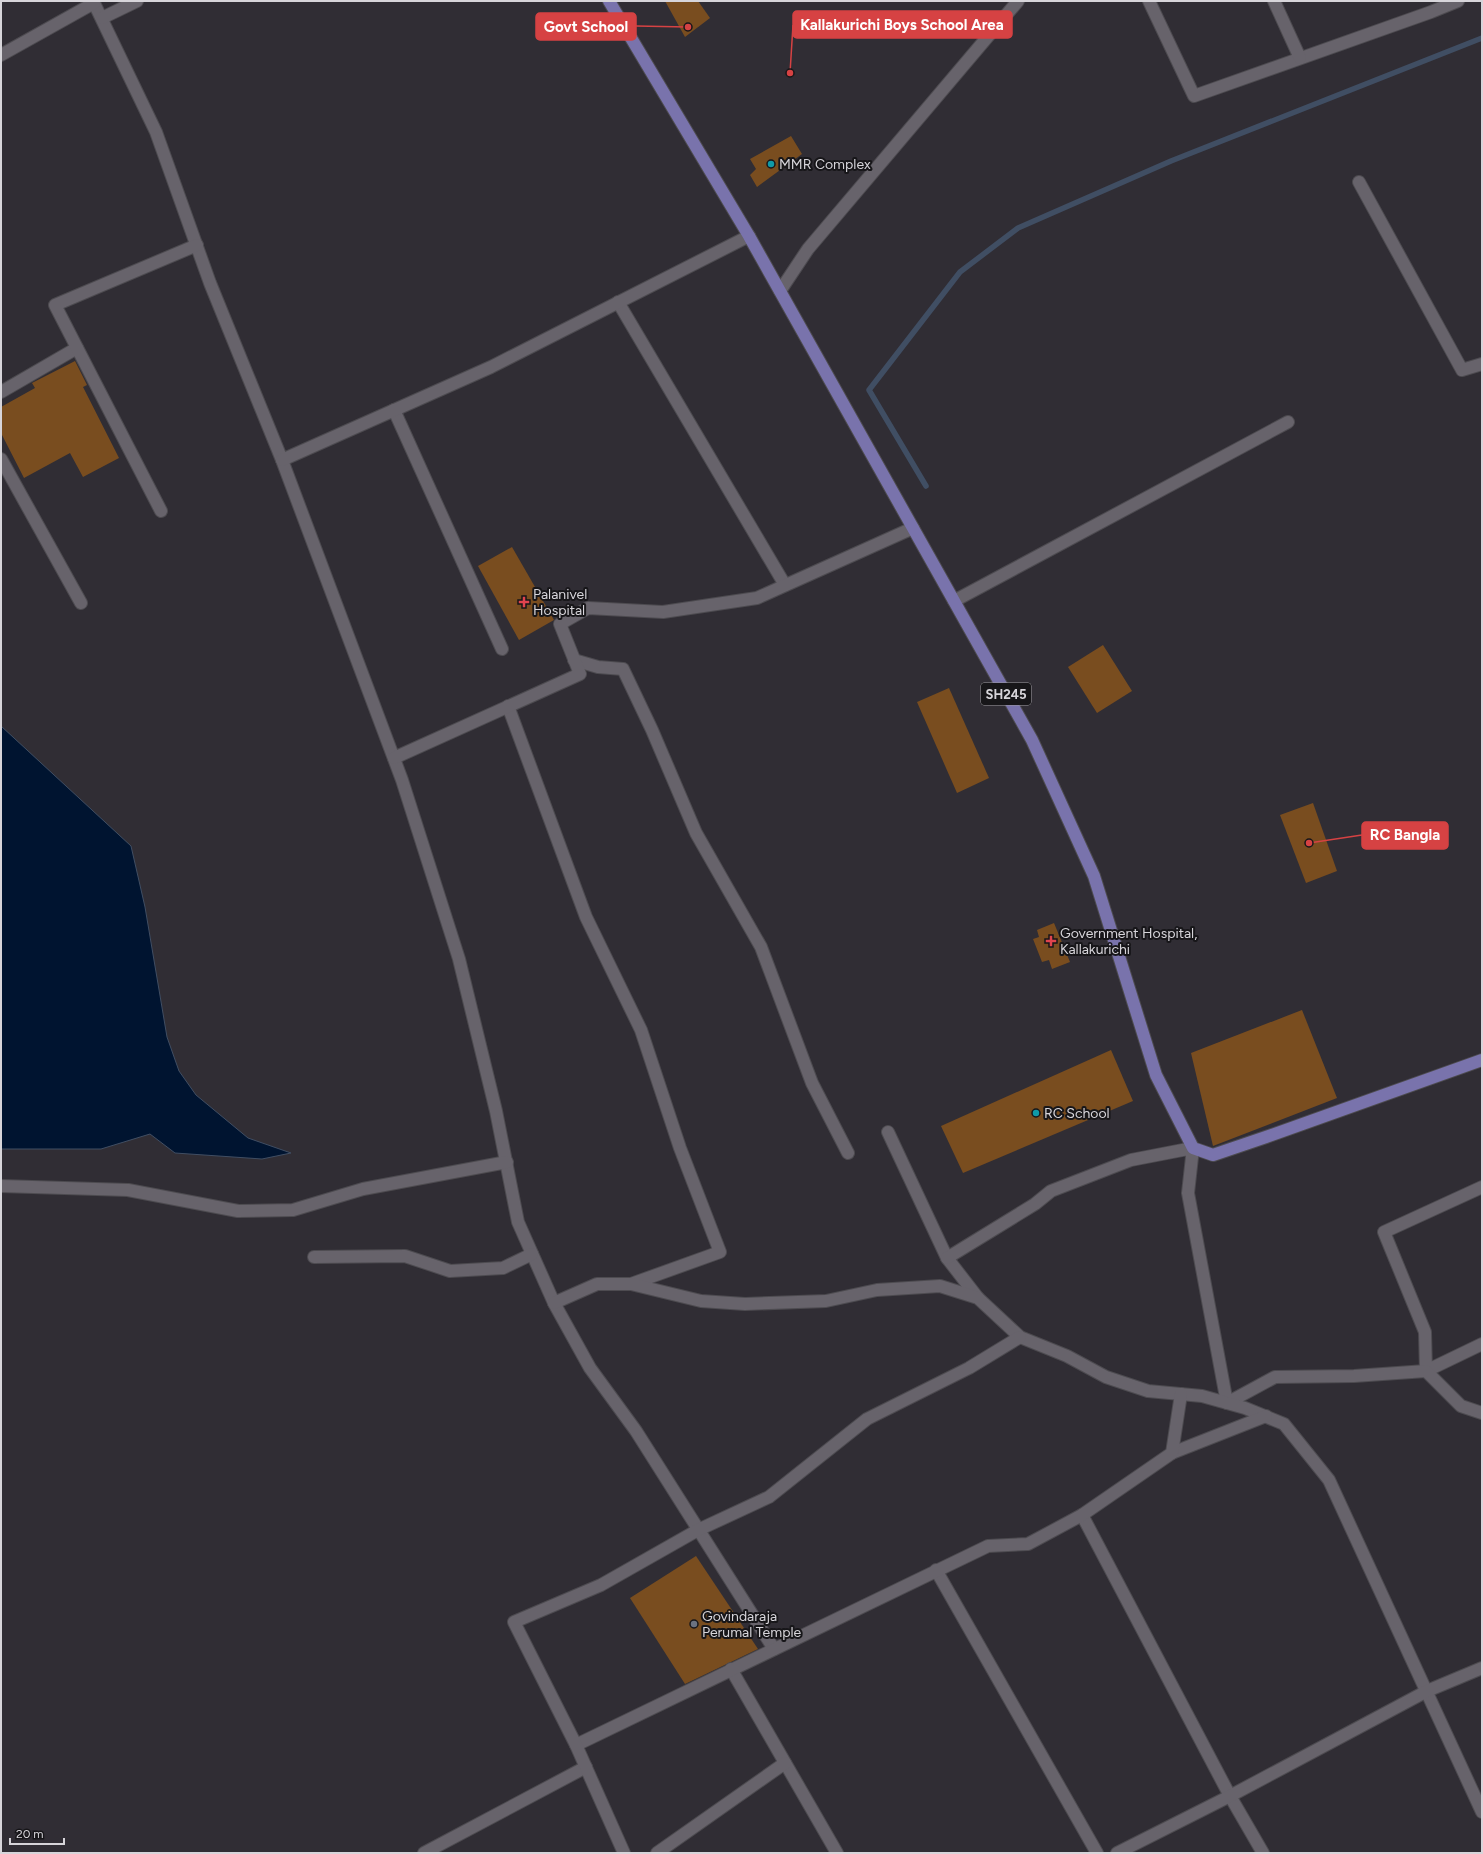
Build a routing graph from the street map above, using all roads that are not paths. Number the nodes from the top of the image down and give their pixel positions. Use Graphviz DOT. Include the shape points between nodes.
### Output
graph roads {
  1 [pos="137,1"];
  2 [pos="609,1"];
  3 [pos="1018,1"];
  4 [pos="1148,1"];
  5 [pos="1274,1"];
  6 [pos="1458,1"];
  7 [pos="94,2"];
  8 [pos="102,18"];
  9 [pos="1,55"];
  10 [pos="1300,58"];
  11 [pos="1359,182"];
  12 [pos="749,236"];
  13 [pos="196,245"];
  14 [pos="780,291"];
  15 [pos="618,302"];
  16 [pos="77,348"];
  17 [pos="1482,364"];
  18 [pos="1,392"];
  19 [pos="394,410"];
  20 [pos="1288,422"];
  21 [pos="1,459"];
  22 [pos="282,460"];
  23 [pos="161,511"];
  24 [pos="913,528"];
  25 [pos="785,585"];
  26 [pos="954,601"];
  27 [pos="81,603"];
  28 [pos="502,649"];
  29 [pos="574,660"];
  30 [pos="508,706"];
  31 [pos="394,758"];
  32 [pos="1482,1060"];
  33 [pos="888,1132"];
  34 [pos="1193,1148"];
  35 [pos="848,1154"];
  36 [pos="507,1162"];
  37 [pos="1,1186"];
  38 [pos="1482,1187"];
  39 [pos="532,1254"];
  40 [pos="314,1257"];
  41 [pos="947,1258"];
  42 [pos="631,1284"];
  43 [pos="978,1298"];
  44 [pos="554,1303"];
  45 [pos="1020,1337"];
  46 [pos="1482,1344"];
  47 [pos="1426,1371"];
  48 [pos="1181,1394"];
  49 [pos="1227,1403"];
  50 [pos="1482,1413"];
  51 [pos="1266,1416"];
  52 [pos="1172,1453"];
  53 [pos="1082,1514"];
  54 [pos="698,1530"];
  55 [pos="936,1570"];
  56 [pos="774,1648"];
  57 [pos="1482,1668"];
  58 [pos="731,1669"];
  59 [pos="1427,1691"];
  60 [pos="576,1745"];
  61 [pos="785,1763"];
  62 [pos="586,1767"];
  63 [pos="1230,1796"];
  64 [pos="1482,1812"];
  65 [pos="424,1853"];
  66 [pos="624,1853"];
  67 [pos="657,1853"];
  68 [pos="837,1853"];
  69 [pos="1097,1853"];
  70 [pos="1117,1853"];
  71 [pos="1263,1853"];
  1 -- 8 [label="street"];
  2 -- 12 [label="main road, SH245"];
  3 -- 14 [label="street" via="808,248"];
  4 -- 10 [label="street" via="1194,96"];
  5 -- 10 [label="street"];
  6 -- 10 [label="street"];
  7 -- 8 [label="street"];
  7 -- 9 [label="street"];
  8 -- 13 [label="street" via="156,132"];
  11 -- 17 [label="street" via="1462,370"];
  12 -- 14 [label="main road, SH245"];
  12 -- 15 [label="street"];
  13 -- 16 [label="street" via="55,306"];
  13 -- 22 [label="street"];
  14 -- 24 [label="main road, SH245"];
  15 -- 19 [label="street" via="491,367"];
  15 -- 25 [label="street"];
  16 -- 18 [label="street"];
  16 -- 23 [label="street"];
  19 -- 22 [label="street"];
  19 -- 28 [label="street"];
  20 -- 26 [label="street"];
  21 -- 27 [label="street"];
  22 -- 31 [label="street"];
  24 -- 25 [label="street"];
  24 -- 26 [label="main road, SH245"];
  25 -- 29 [label="street" via="757,598 663,612 588,608 560,624"];
  26 -- 34 [label="main road, SH245" via="1032,740 1094,876 1156,1075"];
  29 -- 30 [label="street" via="580,674"];
  29 -- 35 [label="street" via="598,667 623,669 696,832 761,947 812,1083"];
  30 -- 31 [label="street"];
  30 -- 42 [label="street" via="586,917 641,1030 680,1148 720,1252"];
  31 -- 36 [label="street" via="459,959"];
  32 -- 34 [label="main road" via="1213,1155"];
  33 -- 41 [label="street"];
  34 -- 41 [label="street" via="1131,1160 1051,1192"];
  34 -- 49 [label="street" via="1188,1193"];
  36 -- 37 [label="street" via="363,1189 292,1210 238,1211 128,1190"];
  36 -- 39 [label="street" via="518,1222"];
  38 -- 47 [label="street" via="1384,1232 1425,1332"];
  39 -- 40 [label="street" via="503,1268 450,1271 405,1256"];
  39 -- 44 [label="street"];
  41 -- 43 [label="street"];
  42 -- 43 [label="street" via="701,1301 746,1304 826,1301 877,1290 940,1286"];
  42 -- 44 [label="street" via="597,1284"];
  43 -- 45 [label="street"];
  44 -- 54 [label="street" via="590,1368 636,1431"];
  45 -- 48 [label="street" via="1067,1356 1106,1377 1148,1392"];
  45 -- 54 [label="street" via="970,1368 868,1419 769,1497"];
  46 -- 47 [label="street"];
  47 -- 49 [label="street" via="1354,1376 1275,1377"];
  47 -- 50 [label="street" via="1461,1406"];
  48 -- 49 [label="street" via="1202,1396"];
  48 -- 52 [label="street"];
  49 -- 51 [label="street"];
  51 -- 52 [label="street"];
  51 -- 59 [label="street" via="1284,1424 1329,1480"];
  52 -- 53 [label="street"];
  53 -- 55 [label="street" via="1028,1544 988,1546"];
  53 -- 63 [label="street"];
  54 -- 56 [label="street"];
  54 -- 60 [label="street" via="601,1585 514,1622"];
  55 -- 56 [label="street"];
  55 -- 69 [label="street"];
  56 -- 58 [label="street"];
  57 -- 59 [label="street"];
  58 -- 60 [label="street"];
  58 -- 61 [label="street"];
  59 -- 63 [label="street"];
  59 -- 64 [label="street"];
  60 -- 62 [label="street"];
  61 -- 67 [label="street"];
  61 -- 68 [label="street"];
  62 -- 65 [label="street"];
  62 -- 66 [label="street"];
  63 -- 70 [label="street"];
  63 -- 71 [label="street"];
}
